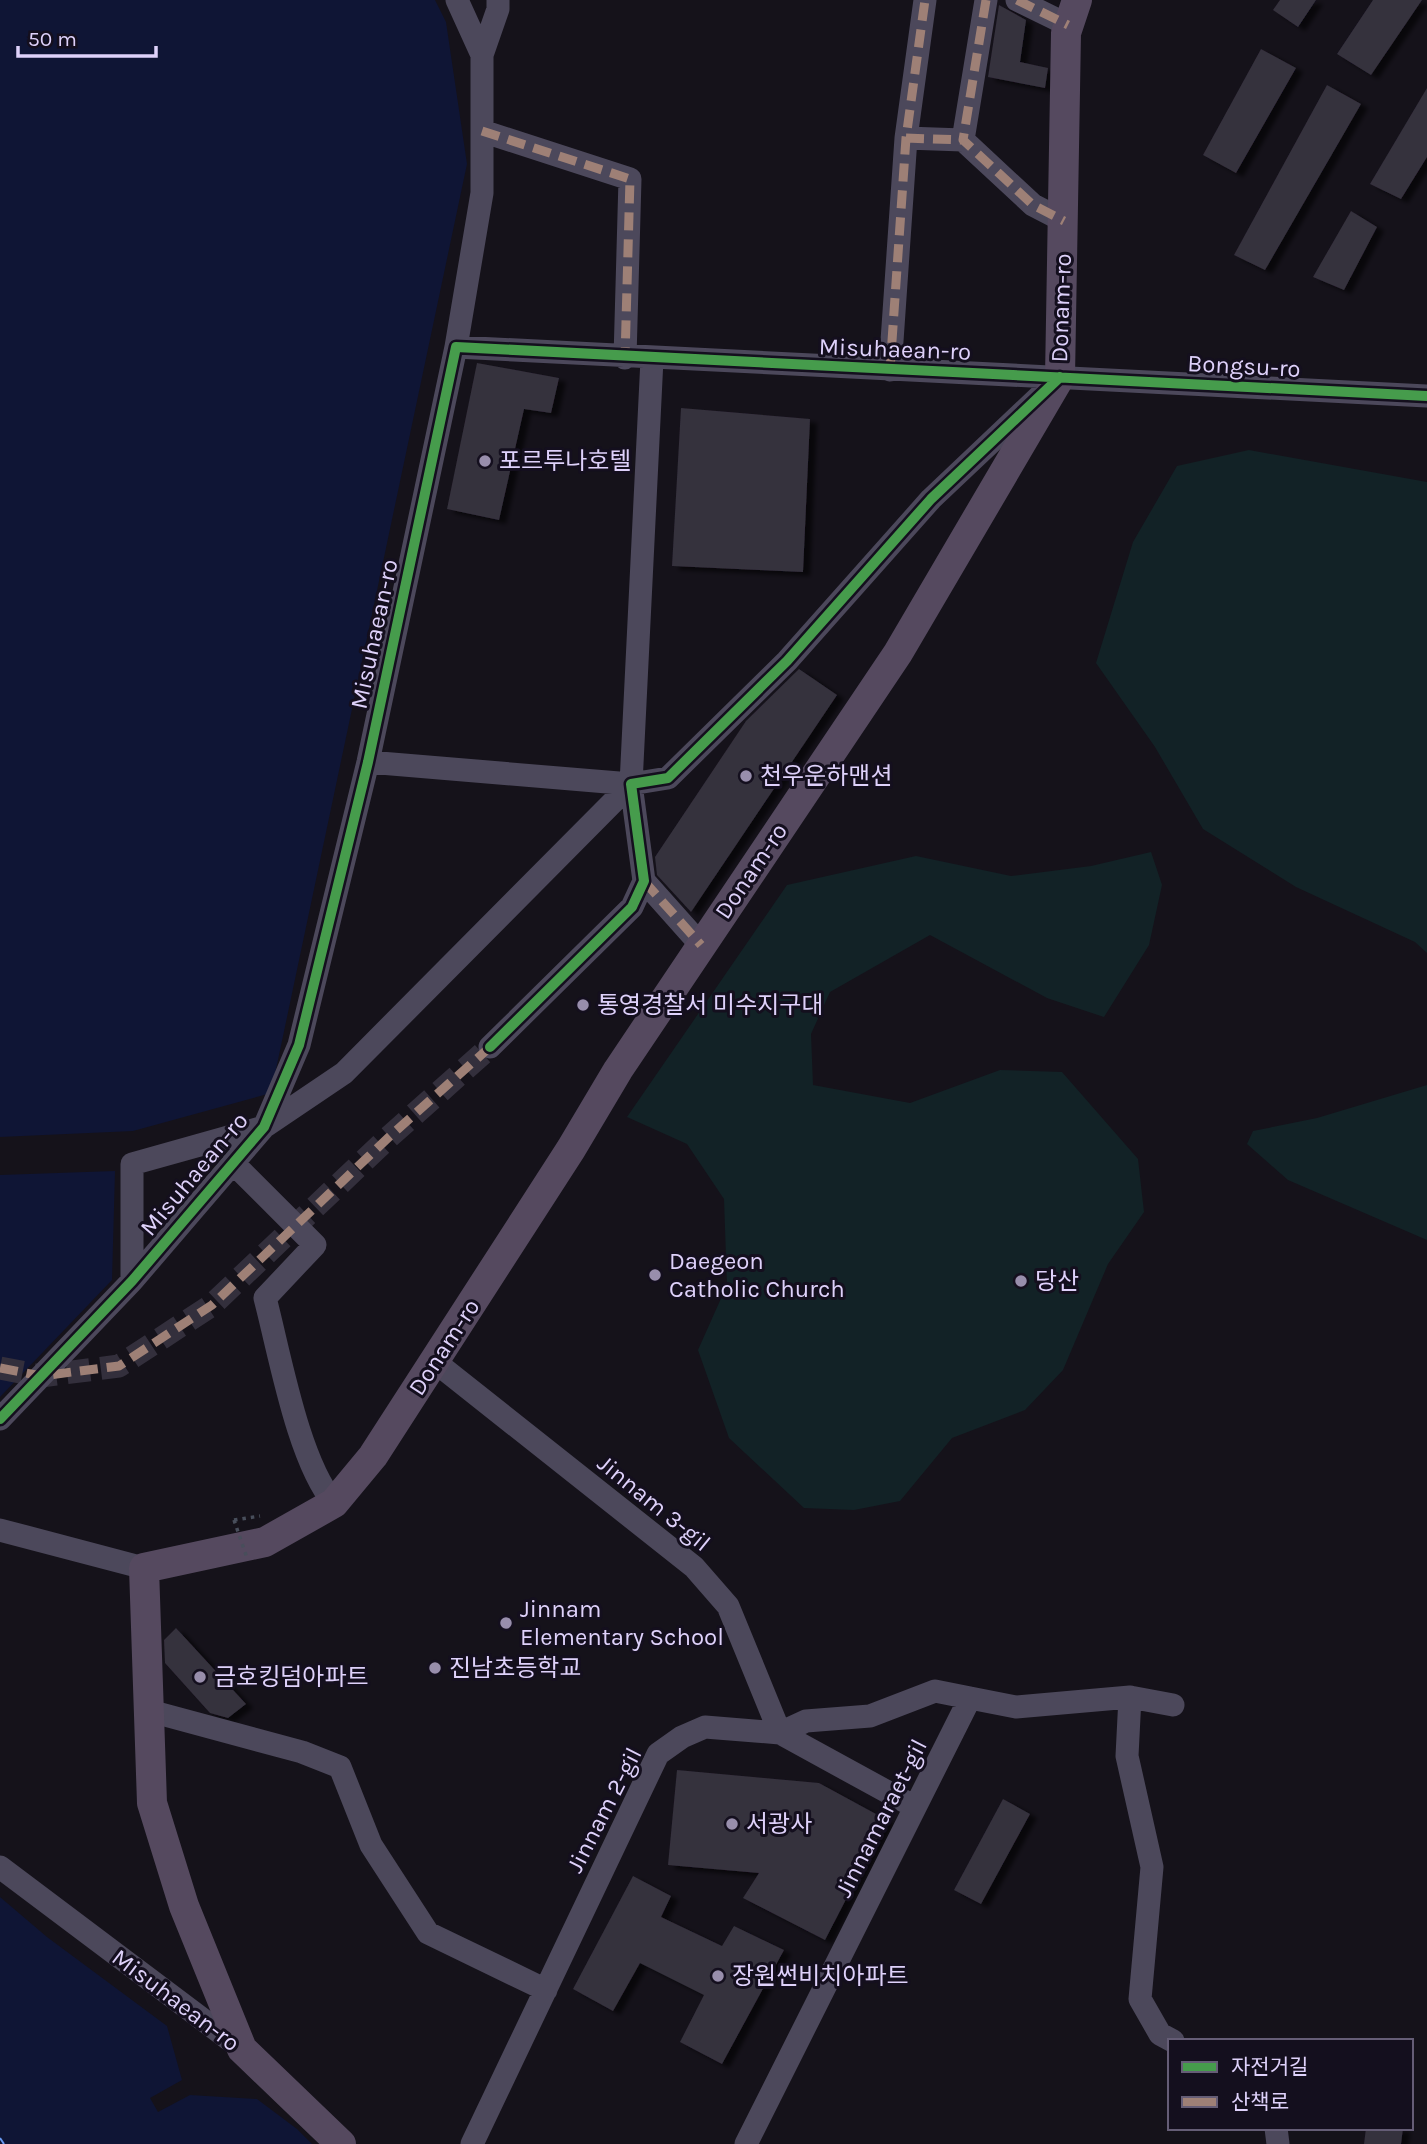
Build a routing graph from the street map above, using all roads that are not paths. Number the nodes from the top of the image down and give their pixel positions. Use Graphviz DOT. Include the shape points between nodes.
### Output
graph roads {
  1 [pos="457,0"];
  2 [pos="498,0"];
  3 [pos="925,0"];
  4 [pos="986,0"];
  5 [pos="1017,0"];
  6 [pos="1073,12"];
  7 [pos="482,55"];
  8 [pos="482,131"];
  9 [pos="906,138"];
  10 [pos="962,140"];
  11 [pos="1064,221"];
  12 [pos="456,347"];
  13 [pos="625,358"];
  14 [pos="652,359"];
  15 [pos="890,370"];
  16 [pos="1060,377"];
  17 [pos="1427,396"];
  18 [pos="368,762"];
  19 [pos="632,784"];
  20 [pos="644,881"];
  21 [pos="701,945"];
  22 [pos="489,1047"];
  23 [pos="264,1127"];
  24 [pos="233,1163"];
  25 [pos="132,1281"];
  26 [pos="434,1361"];
  27 [pos="0,1419"];
  28 [pos="334,1503"];
  29 [pos="0,1530"];
  30 [pos="144,1569"];
  31 [pos="1130,1697"];
  32 [pos="970,1698"];
  33 [pos="1173,1705"];
  34 [pos="150,1711"];
  35 [pos="780,1733"];
  36 [pos="915,1807"];
  37 [pos="0,1867"];
  38 [pos="546,1990"];
  39 [pos="1169,2039"];
  40 [pos="242,2049"];
  41 [pos="341,2144"];
  42 [pos="472,2144"];
  43 [pos="746,2144"];
  1 -- 7 [label="street"];
  2 -- 7 [label="street"];
  3 -- 9 [label="street"];
  4 -- 10 [label="street"];
  5 -- 6 [label="street"];
  6 -- 11 [label="main road, Donam-ro" via="1066,33"];
  7 -- 8 [label="street"];
  8 -- 12 [label="street" via="482,193"];
  8 -- 13 [label="street" via="630,179"];
  9 -- 10 [label="street"];
  9 -- 15 [label="street"];
  10 -- 11 [label="street" via="1033,205"];
  11 -- 16 [label="main road, Donam-ro"];
  12 -- 13 [label="street, Misuhaean-ro"];
  12 -- 18 [label="street, Misuhaean-ro"];
  13 -- 14 [label="street, Misuhaean-ro"];
  14 -- 15 [label="street, Misuhaean-ro"];
  14 -- 19 [label="street"];
  15 -- 16 [label="street, Misuhaean-ro"];
  16 -- 17 [label="street, Bongsu-ro"];
  16 -- 19 [label="street" via="931,499 787,661 668,778"];
  16 -- 21 [label="main road, Donam-ro" via="898,653"];
  18 -- 19 [label="street"];
  18 -- 23 [label="street, Misuhaean-ro" via="299,1045"];
  19 -- 20 [label="street"];
  19 -- 23 [label="street" via="344,1073"];
  20 -- 21 [label="street"];
  20 -- 22 [label="street" via="632,906"];
  21 -- 26 [label="main road, Donam-ro"];
  23 -- 24 [label="street, Misuhaean-ro"];
  23 -- 25 [label="street" via="132,1164"];
  24 -- 25 [label="street, Misuhaean-ro"];
  24 -- 28 [label="street" via="315,1245 265,1298 308,1459"];
  25 -- 27 [label="street, Misuhaean-ro"];
  26 -- 28 [label="main road, Donam-ro" via="373,1456"];
  26 -- 35 [label="street, Jinnam 3-gil" via="694,1567 728,1606"];
  28 -- 30 [label="main road, Donam-ro" via="265,1542"];
  29 -- 30 [label="street"];
  30 -- 34 [label="main road"];
  31 -- 32 [label="street" via="1016,1707"];
  31 -- 33 [label="street"];
  31 -- 39 [label="street" via="1127,1756 1152,1867 1140,1999 1160,2034"];
  32 -- 35 [label="street" via="935,1691 870,1716 806,1721"];
  32 -- 36 [label="street, Jinnamaraet-gil"];
  34 -- 38 [label="street" via="302,1752 340,1768 371,1845 428,1933"];
  34 -- 40 [label="main road" via="152,1803 184,1906"];
  35 -- 36 [label="street, Jinnam 2-gil"];
  35 -- 38 [label="street, Jinnam 2-gil" via="705,1727 658,1754"];
  36 -- 43 [label="street, Jinnamaraet-gil"];
  37 -- 40 [label="street, Misuhaean-ro"];
  38 -- 42 [label="street, Jinnam 2-gil"];
  40 -- 41 [label="main road, Misuhaean-ro"];
}
